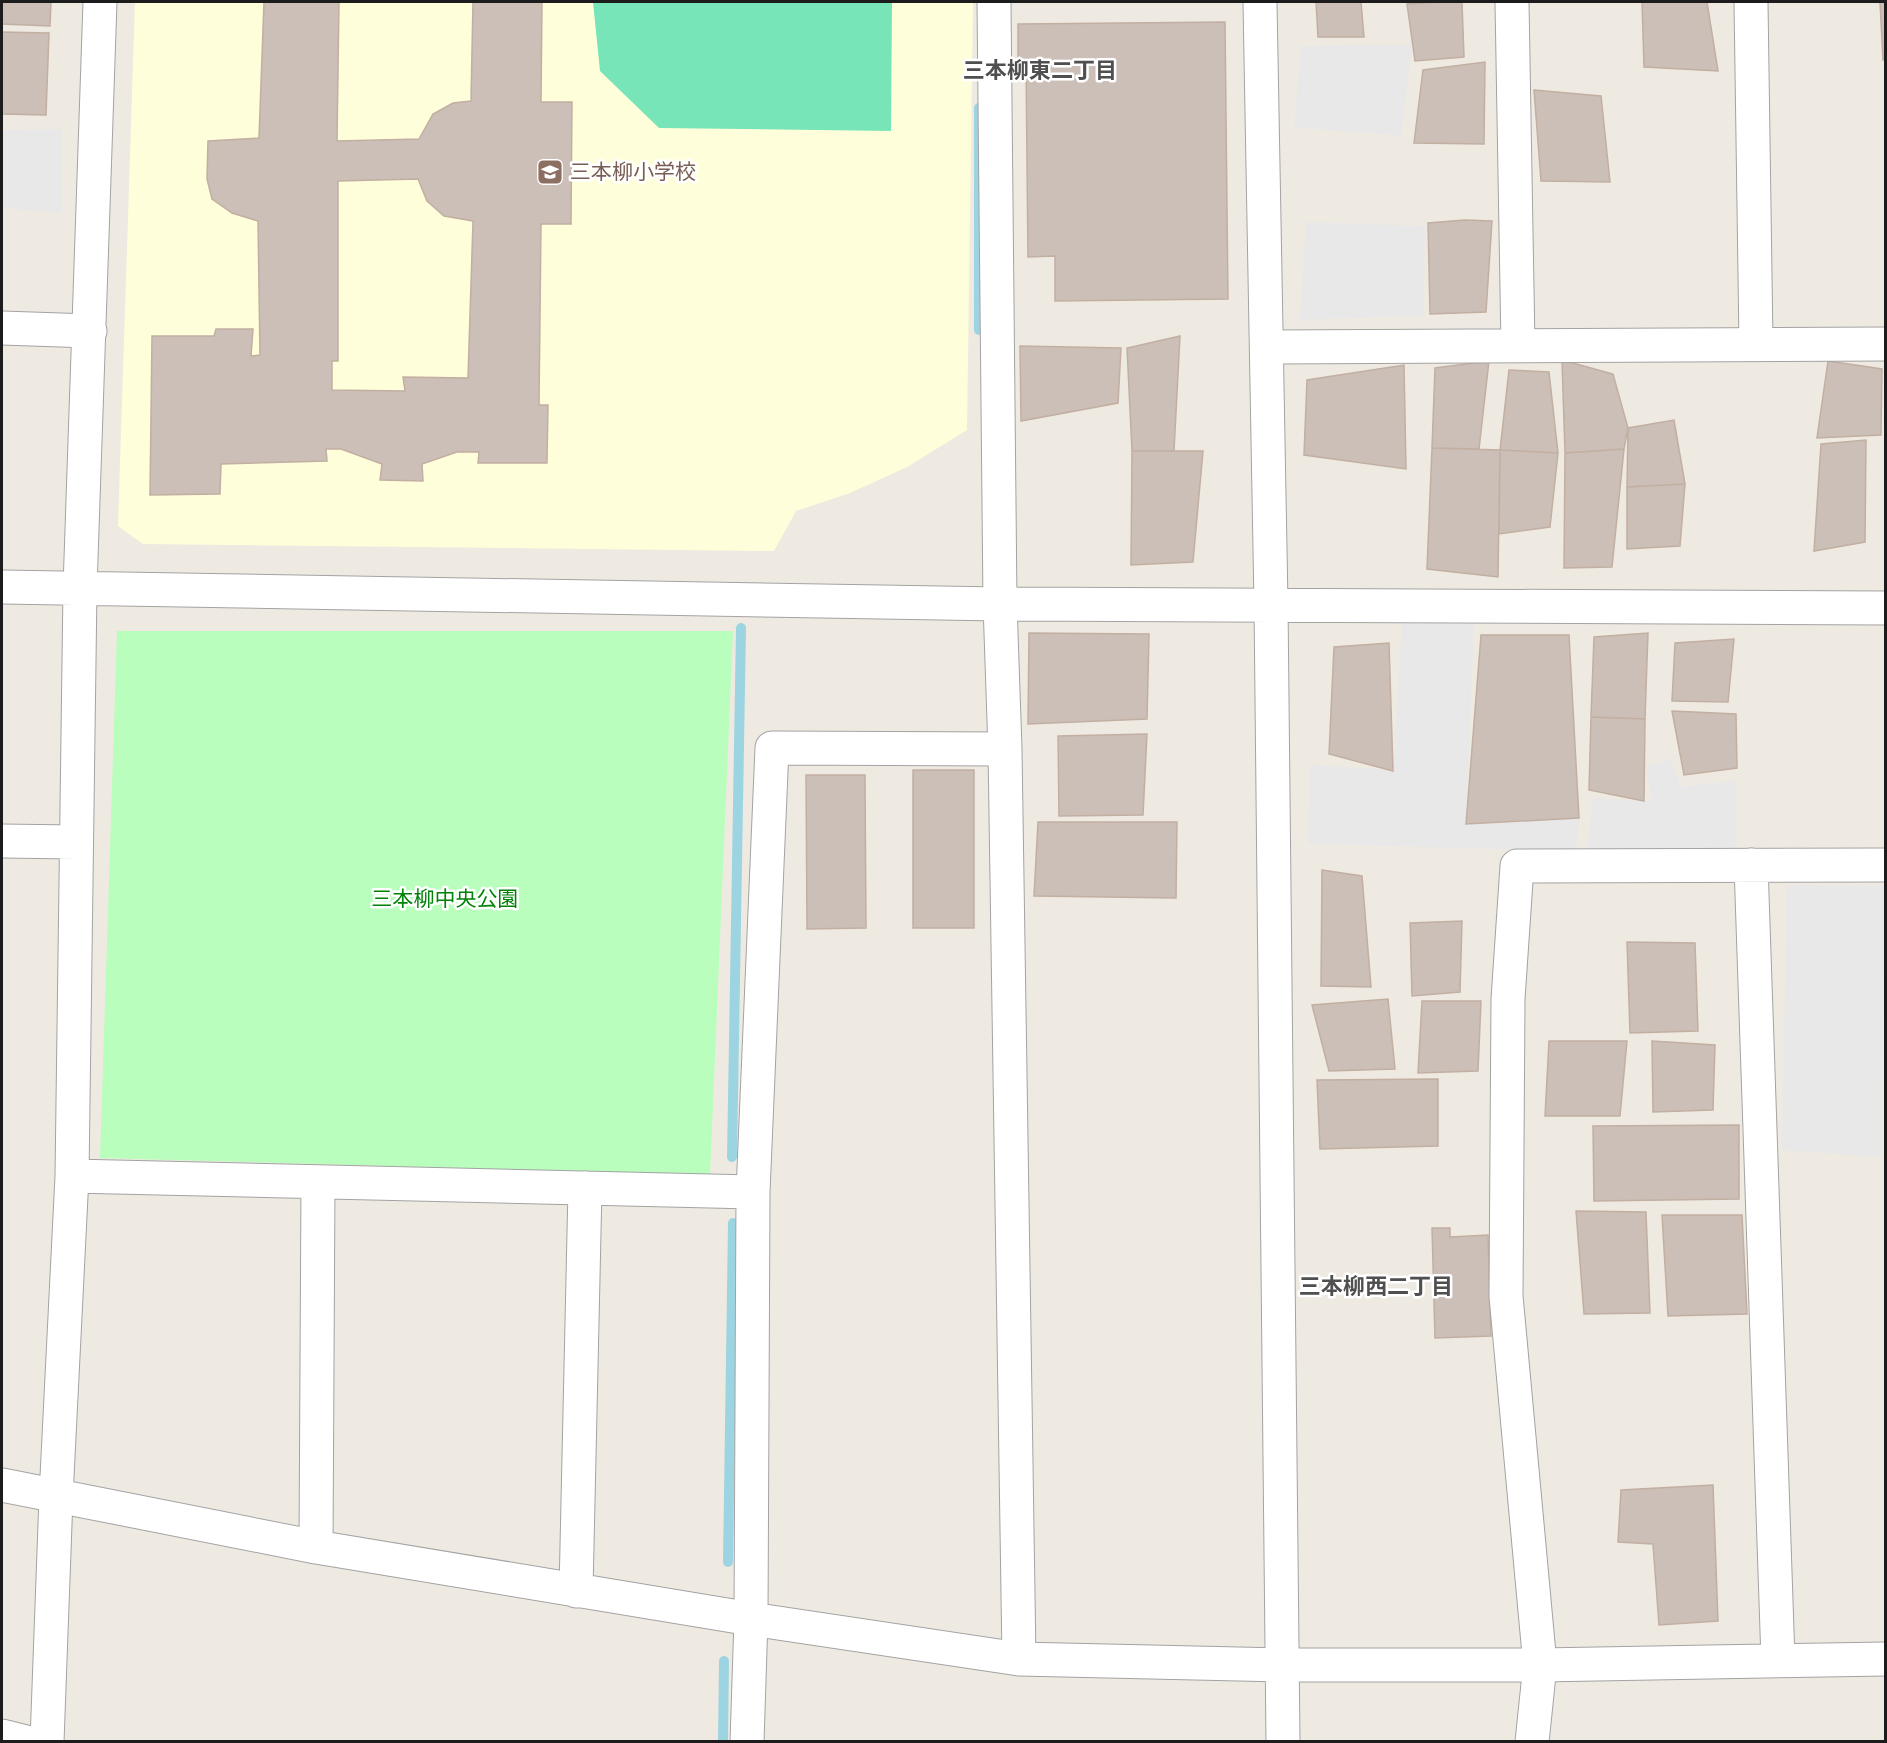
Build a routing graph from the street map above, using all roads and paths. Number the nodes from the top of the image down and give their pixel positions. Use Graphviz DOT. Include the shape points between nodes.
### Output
graph roads {
  1 [pos="100,2"];
  2 [pos="994,2"];
  3 [pos="1260,2"];
  4 [pos="1512,2"];
  5 [pos="1751,2"];
  6 [pos="2,328"];
  7 [pos="90,331"];
  8 [pos="1756,343"];
  9 [pos="1886,344"];
  10 [pos="1518,346"];
  11 [pos="1267,347"];
  12 [pos="2,587"];
  13 [pos="80,588"];
  14 [pos="1000,604"];
  15 [pos="1271,604"];
  16 [pos="1886,608"];
  17 [pos="1005,749"];
  18 [pos="2,842"];
  19 [pos="75,842"];
  20 [pos="1751,866"];
  21 [pos="1886,866"];
  22 [pos="72,1176"];
  23 [pos="318,1182"];
  24 [pos="585,1188"];
  25 [pos="753,1192"];
  26 [pos="2,1485"];
  27 [pos="56,1497"];
  28 [pos="316,1547"];
  29 [pos="576,1591"];
  30 [pos="751,1619"];
  31 [pos="1019,1659"];
  32 [pos="1886,1659"];
  33 [pos="1778,1660"];
  34 [pos="1281,1665"];
  35 [pos="1540,1665"];
  36 [pos="2,1736"];
  37 [pos="26,1742"];
  38 [pos="47,1742"];
  39 [pos="747,1742"];
  40 [pos="1283,1742"];
  41 [pos="1532,1742"];
  1 -- 7 [label="street"];
  2 -- 14 [label="street"];
  3 -- 11 [label="street"];
  4 -- 10 [label="street"];
  5 -- 8 [label="street"];
  6 -- 7 [label="street"];
  7 -- 13 [label="street"];
  8 -- 9 [label="street"];
  8 -- 10 [label="street"];
  10 -- 11 [label="street"];
  11 -- 15 [label="street"];
  12 -- 13 [label="street"];
  13 -- 14 [label="street"];
  13 -- 19 [label="street"];
  14 -- 15 [label="street"];
  14 -- 17 [label="street"];
  15 -- 16 [label="street"];
  15 -- 34 [label="street"];
  17 -- 25 [label="street" via="772,748"];
  17 -- 31 [label="street"];
  18 -- 19 [label="street"];
  19 -- 22 [label="street"];
  20 -- 21 [label="street"];
  20 -- 33 [label="street"];
  20 -- 35 [label="street" via="1517,867 1508,999 1506,1296"];
  22 -- 23 [label="street"];
  22 -- 27 [label="street"];
  23 -- 24 [label="street"];
  23 -- 28 [label="street"];
  24 -- 25 [label="street"];
  24 -- 29 [label="street"];
  25 -- 30 [label="street"];
  26 -- 27 [label="street"];
  27 -- 28 [label="street"];
  27 -- 38 [label="street"];
  28 -- 29 [label="street"];
  29 -- 30 [label="street"];
  30 -- 31 [label="street"];
  30 -- 39 [label="street"];
  31 -- 34 [label="street"];
  32 -- 33 [label="street"];
  33 -- 35 [label="street"];
  34 -- 35 [label="street"];
  34 -- 40 [label="street"];
  35 -- 41 [label="street"];
  36 -- 37 [label="street"];
}
